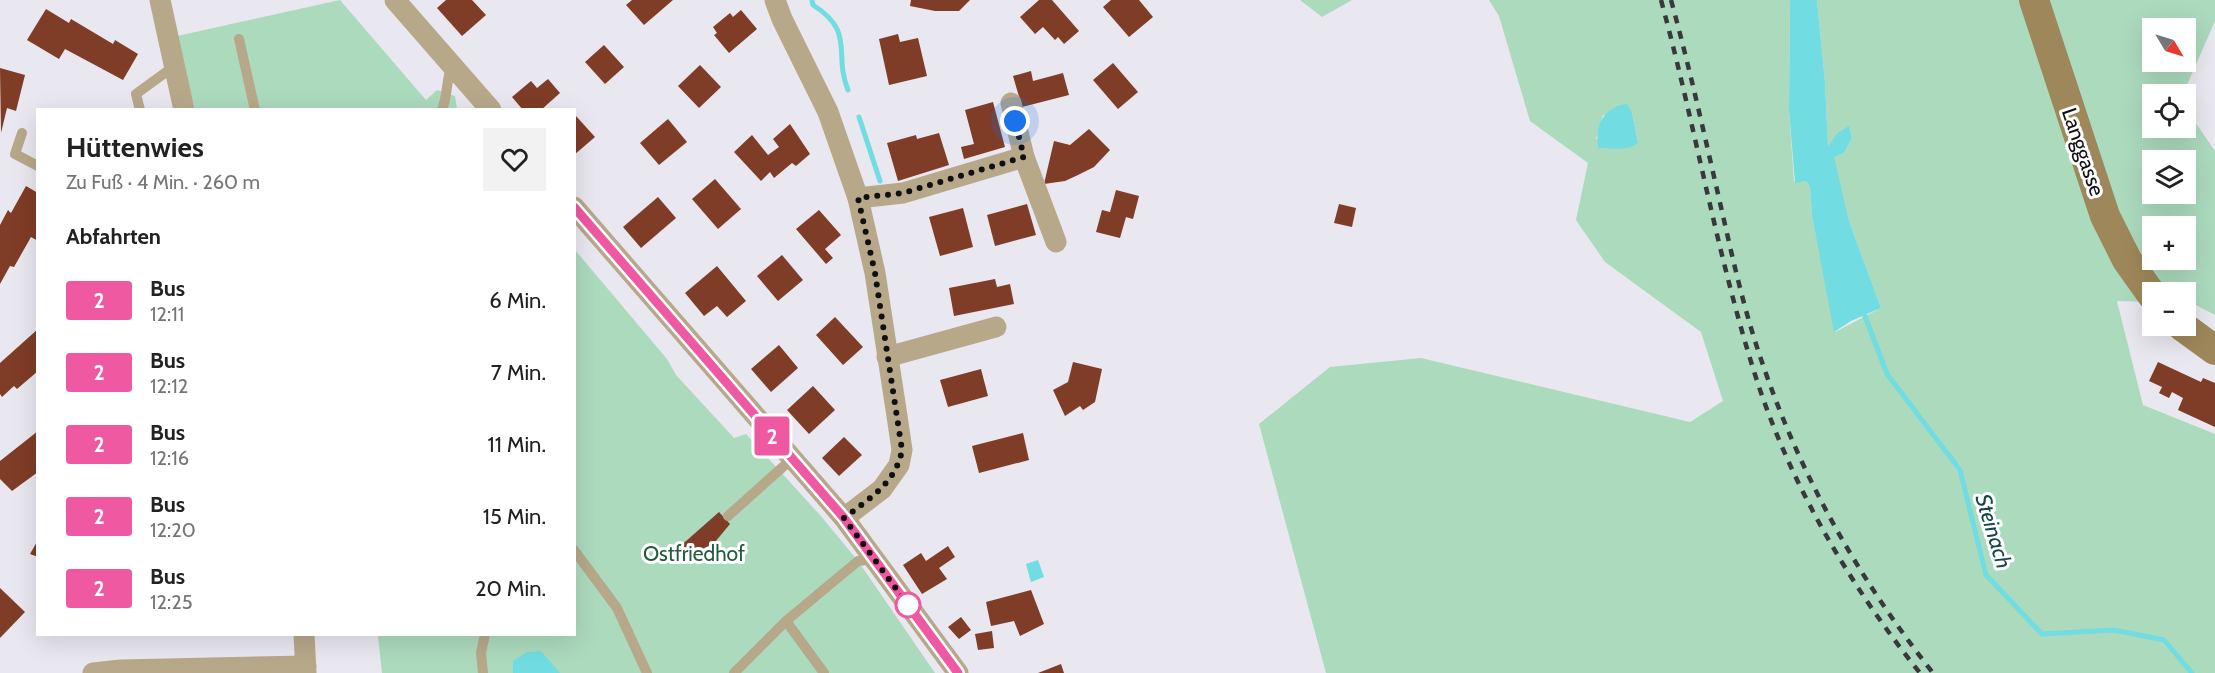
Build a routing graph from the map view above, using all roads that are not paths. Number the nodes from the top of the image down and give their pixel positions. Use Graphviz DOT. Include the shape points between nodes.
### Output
graph roads {
  1 [pos="160,0"];
  2 [pos="395,0"];
  3 [pos="776,0"];
  4 [pos="2034,0"];
  5 [pos="239,39"];
  6 [pos="452,64"];
  7 [pos="173,68"];
  8 [pos="1011,103"];
  9 [pos="140,108"];
  10 [pos="183,108"];
  11 [pos="255,108"];
  12 [pos="443,108"];
  13 [pos="489,108"];
  14 [pos="22,133"];
  15 [pos="1024,157"];
  16 [pos="36,165"];
  17 [pos="858,198"];
  18 [pos="576,209"];
  19 [pos="1056,242"];
  20 [pos="2143,282"];
  21 [pos="996,327"];
  22 [pos="2196,336"];
  23 [pos="2215,350"];
  24 [pos="887,357"];
  25 [pos="785,465"];
  26 [pos="728,516"];
  27 [pos="844,518"];
  28 [pos="876,559"];
  29 [pos="578,561"];
  30 [pos="786,621"];
  31 [pos="304,636"];
  32 [pos="485,636"];
  33 [pos="306,669"];
  34 [pos="268,670"];
  35 [pos="93,673"];
  36 [pos="483,673"];
  37 [pos="647,673"];
  38 [pos="734,673"];
  39 [pos="824,673"];
  40 [pos="958,673"];
  1 -- 7 [label="street"];
  2 -- 6 [label="street"];
  3 -- 17 [label="street" via="782,20 828,111"];
  4 -- 20 [label="main road, Langgasse" via="2105,216"];
  5 -- 11 [label="lane"];
  6 -- 12 [label="lane" via="445,82 448,94"];
  6 -- 13 [label="street"];
  7 -- 9 [label="lane" via="136,94"];
  7 -- 10 [label="street"];
  8 -- 15 [label="street"];
  14 -- 16 [label="lane" via="15,154"];
  15 -- 17 [label="street" via="903,193"];
  15 -- 19 [label="street"];
  17 -- 24 [label="street" via="875,273"];
  18 -- 27 [label="street"];
  21 -- 24 [label="street"];
  22 -- 23 [label="main road"];
  24 -- 27 [label="street" via="902,450 899,465 882,489"];
  25 -- 26 [label="lane"];
  27 -- 28 [label="street"];
  28 -- 30 [label="lane" via="858,561"];
  28 -- 40 [label="street"];
  29 -- 37 [label="lane" via="617,608"];
  30 -- 38 [label="lane"];
  30 -- 39 [label="lane"];
  31 -- 33 [label="street"];
  32 -- 36 [label="lane"];
  33 -- 34 [label="street"];
  34 -- 35 [label="street"];
}
